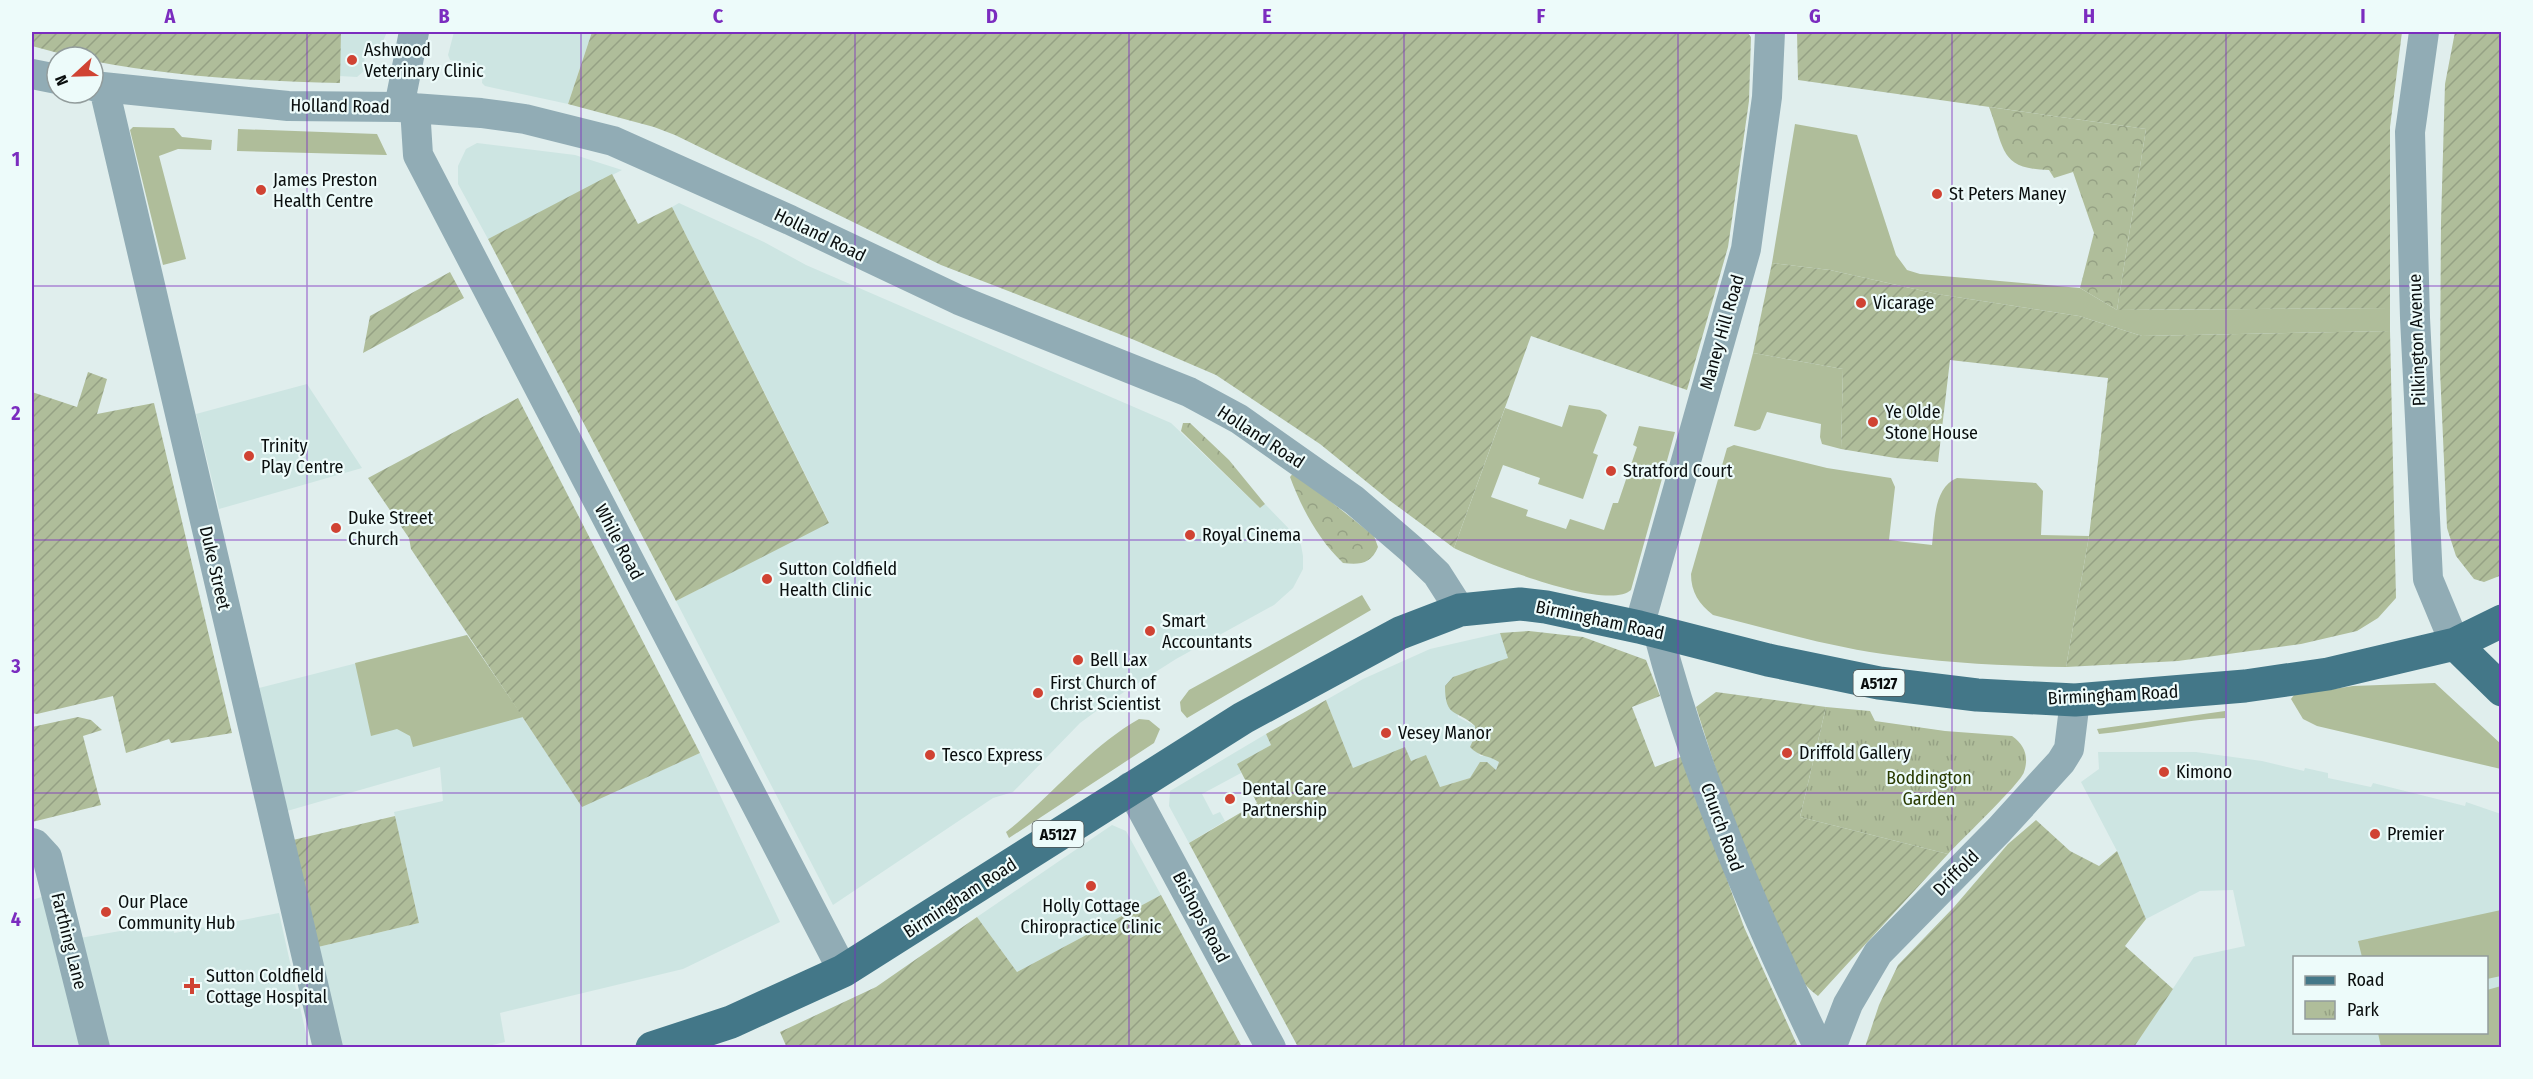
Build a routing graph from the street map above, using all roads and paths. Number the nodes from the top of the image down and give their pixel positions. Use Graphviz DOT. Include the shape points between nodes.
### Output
graph roads {
  1 [pos="414,32"];
  2 [pos="1770,32"];
  3 [pos="2424,32"];
  4 [pos="105,88"];
  5 [pos="103,105"];
  6 [pos="407,108"];
  7 [pos="1460,610"];
  8 [pos="2502,621"];
  9 [pos="1648,629"];
  10 [pos="2455,644"];
  11 [pos="2502,690"];
  12 [pos="2075,700"];
  13 [pos="1130,787"];
  14 [pos="32,843"];
  15 [pos="843,971"];
  16 [pos="95,1047"];
  17 [pos="328,1047"];
  18 [pos="652,1047"];
  19 [pos="1271,1047"];
  20 [pos="1819,1047"];
  21 [pos="1831,1047"];
  1 -- 6 [label="street, While Road" via="405,67"];
  2 -- 9 [label="street, Maney Hill Road" via="1767,97 1746,249"];
  3 -- 10 [label="street, Pilkington Avenue" via="2410,132 2428,579"];
  4 -- 6 [label="street, Holland Road" via="288,106"];
  5 -- 17 [label="street, Duke Street"];
  6 -- 7 [label="street, Holland Road" via="525,119 613,141 959,300 1189,392 1239,419 1354,500 1437,574"];
  6 -- 15 [label="street, While Road" via="418,154"];
  7 -- 9 [label="main road, Birmingham Road / A5127" via="1520,603"];
  7 -- 13 [label="main road, Birmingham Road / A5127" via="1400,633 1335,666"];
  8 -- 10 [label="main road, Birmingham Road / A5127"];
  9 -- 12 [label="main road, Birmingham Road / A5127" via="1767,660 1927,691"];
  9 -- 20 [label="street, Church Road" via="1741,880"];
  10 -- 11 [label="main road"];
  10 -- 12 [label="main road, Birmingham Road / A5127" via="2328,674 2245,686"];
  12 -- 21 [label="street, Driffold" via="2069,749 2061,762 1878,953 1848,1004"];
  13 -- 15 [label="main road, Birmingham Road / A5127"];
  13 -- 19 [label="street, Bishops Road"];
  14 -- 16 [label="street, Farthing Lane" via="48,857"];
  15 -- 18 [label="main road, Birmingham Road / A5127" via="731,1022"];
}
